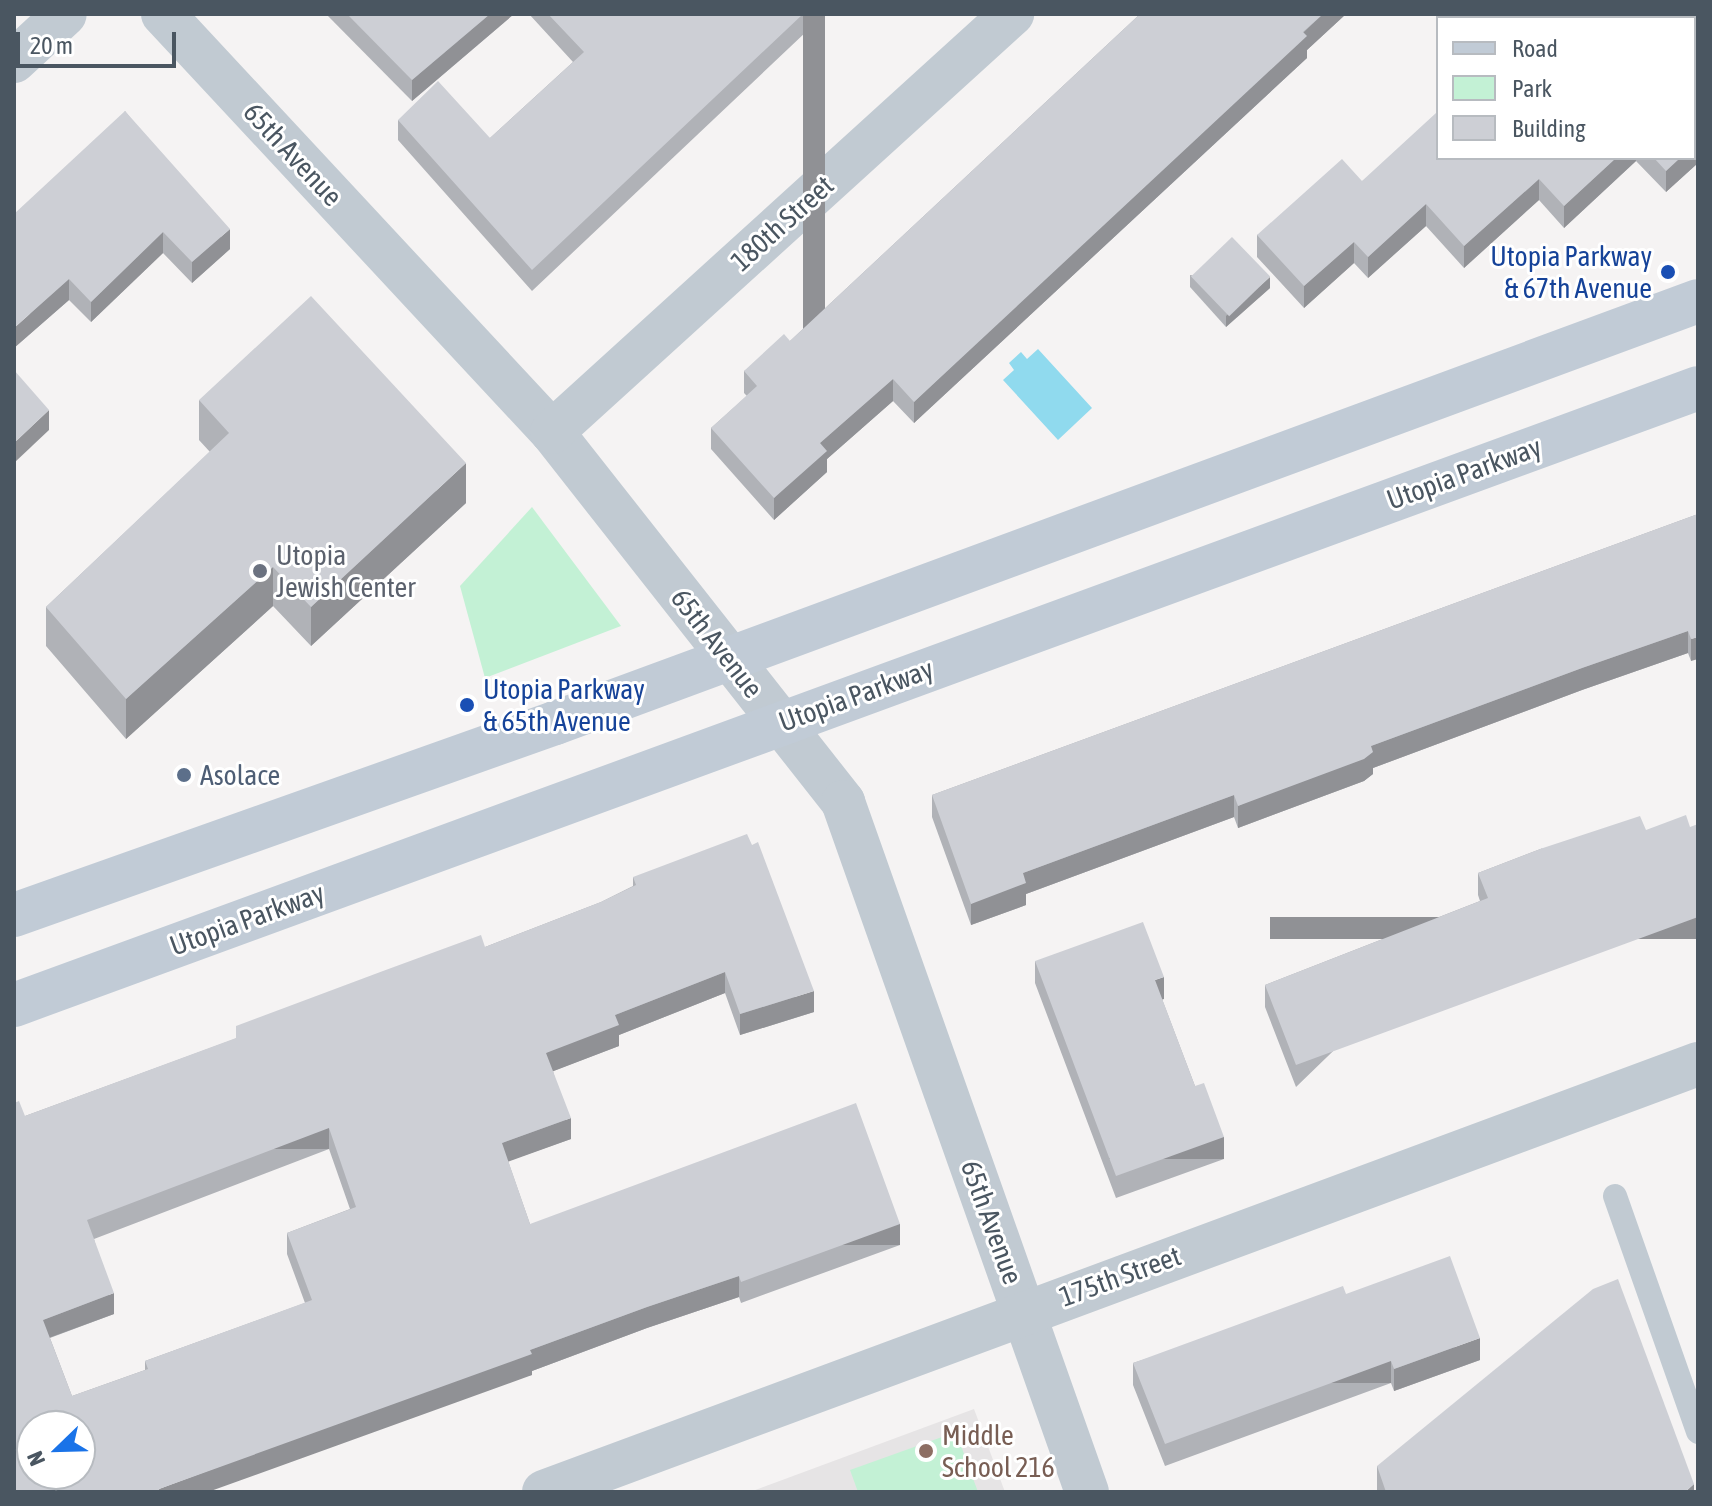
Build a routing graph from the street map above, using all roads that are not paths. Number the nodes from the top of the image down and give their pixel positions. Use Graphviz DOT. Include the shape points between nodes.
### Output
graph roads {
  1 [pos="65,14"];
  2 [pos="163,14"];
  3 [pos="1012,14"];
  4 [pos="14,61"];
  5 [pos="1698,301"];
  6 [pos="1698,388"];
  7 [pos="552,432"];
  8 [pos="728,657"];
  9 [pos="780,723"];
  10 [pos="14,915"];
  11 [pos="14,1005"];
  12 [pos="1698,1064"];
  13 [pos="1615,1196"];
  14 [pos="1024,1311"];
  15 [pos="1698,1432"];
  16 [pos="544,1492"];
  17 [pos="1087,1492"];
  1 -- 4 [label="street"];
  2 -- 7 [label="street, 65th Avenue"];
  3 -- 7 [label="street, 180th Street"];
  5 -- 8 [label="main road"];
  6 -- 9 [label="main road, Utopia Parkway"];
  7 -- 8 [label="street, 65th Avenue"];
  8 -- 9 [label="street, 65th Avenue"];
  8 -- 10 [label="main road"];
  9 -- 11 [label="main road, Utopia Parkway"];
  9 -- 14 [label="street, 65th Avenue" via="843,802"];
  12 -- 14 [label="street, 175th Street"];
  13 -- 15 [label="lane"];
  14 -- 16 [label="street, 175th Street"];
  14 -- 17 [label="street, 65th Avenue"];
}
